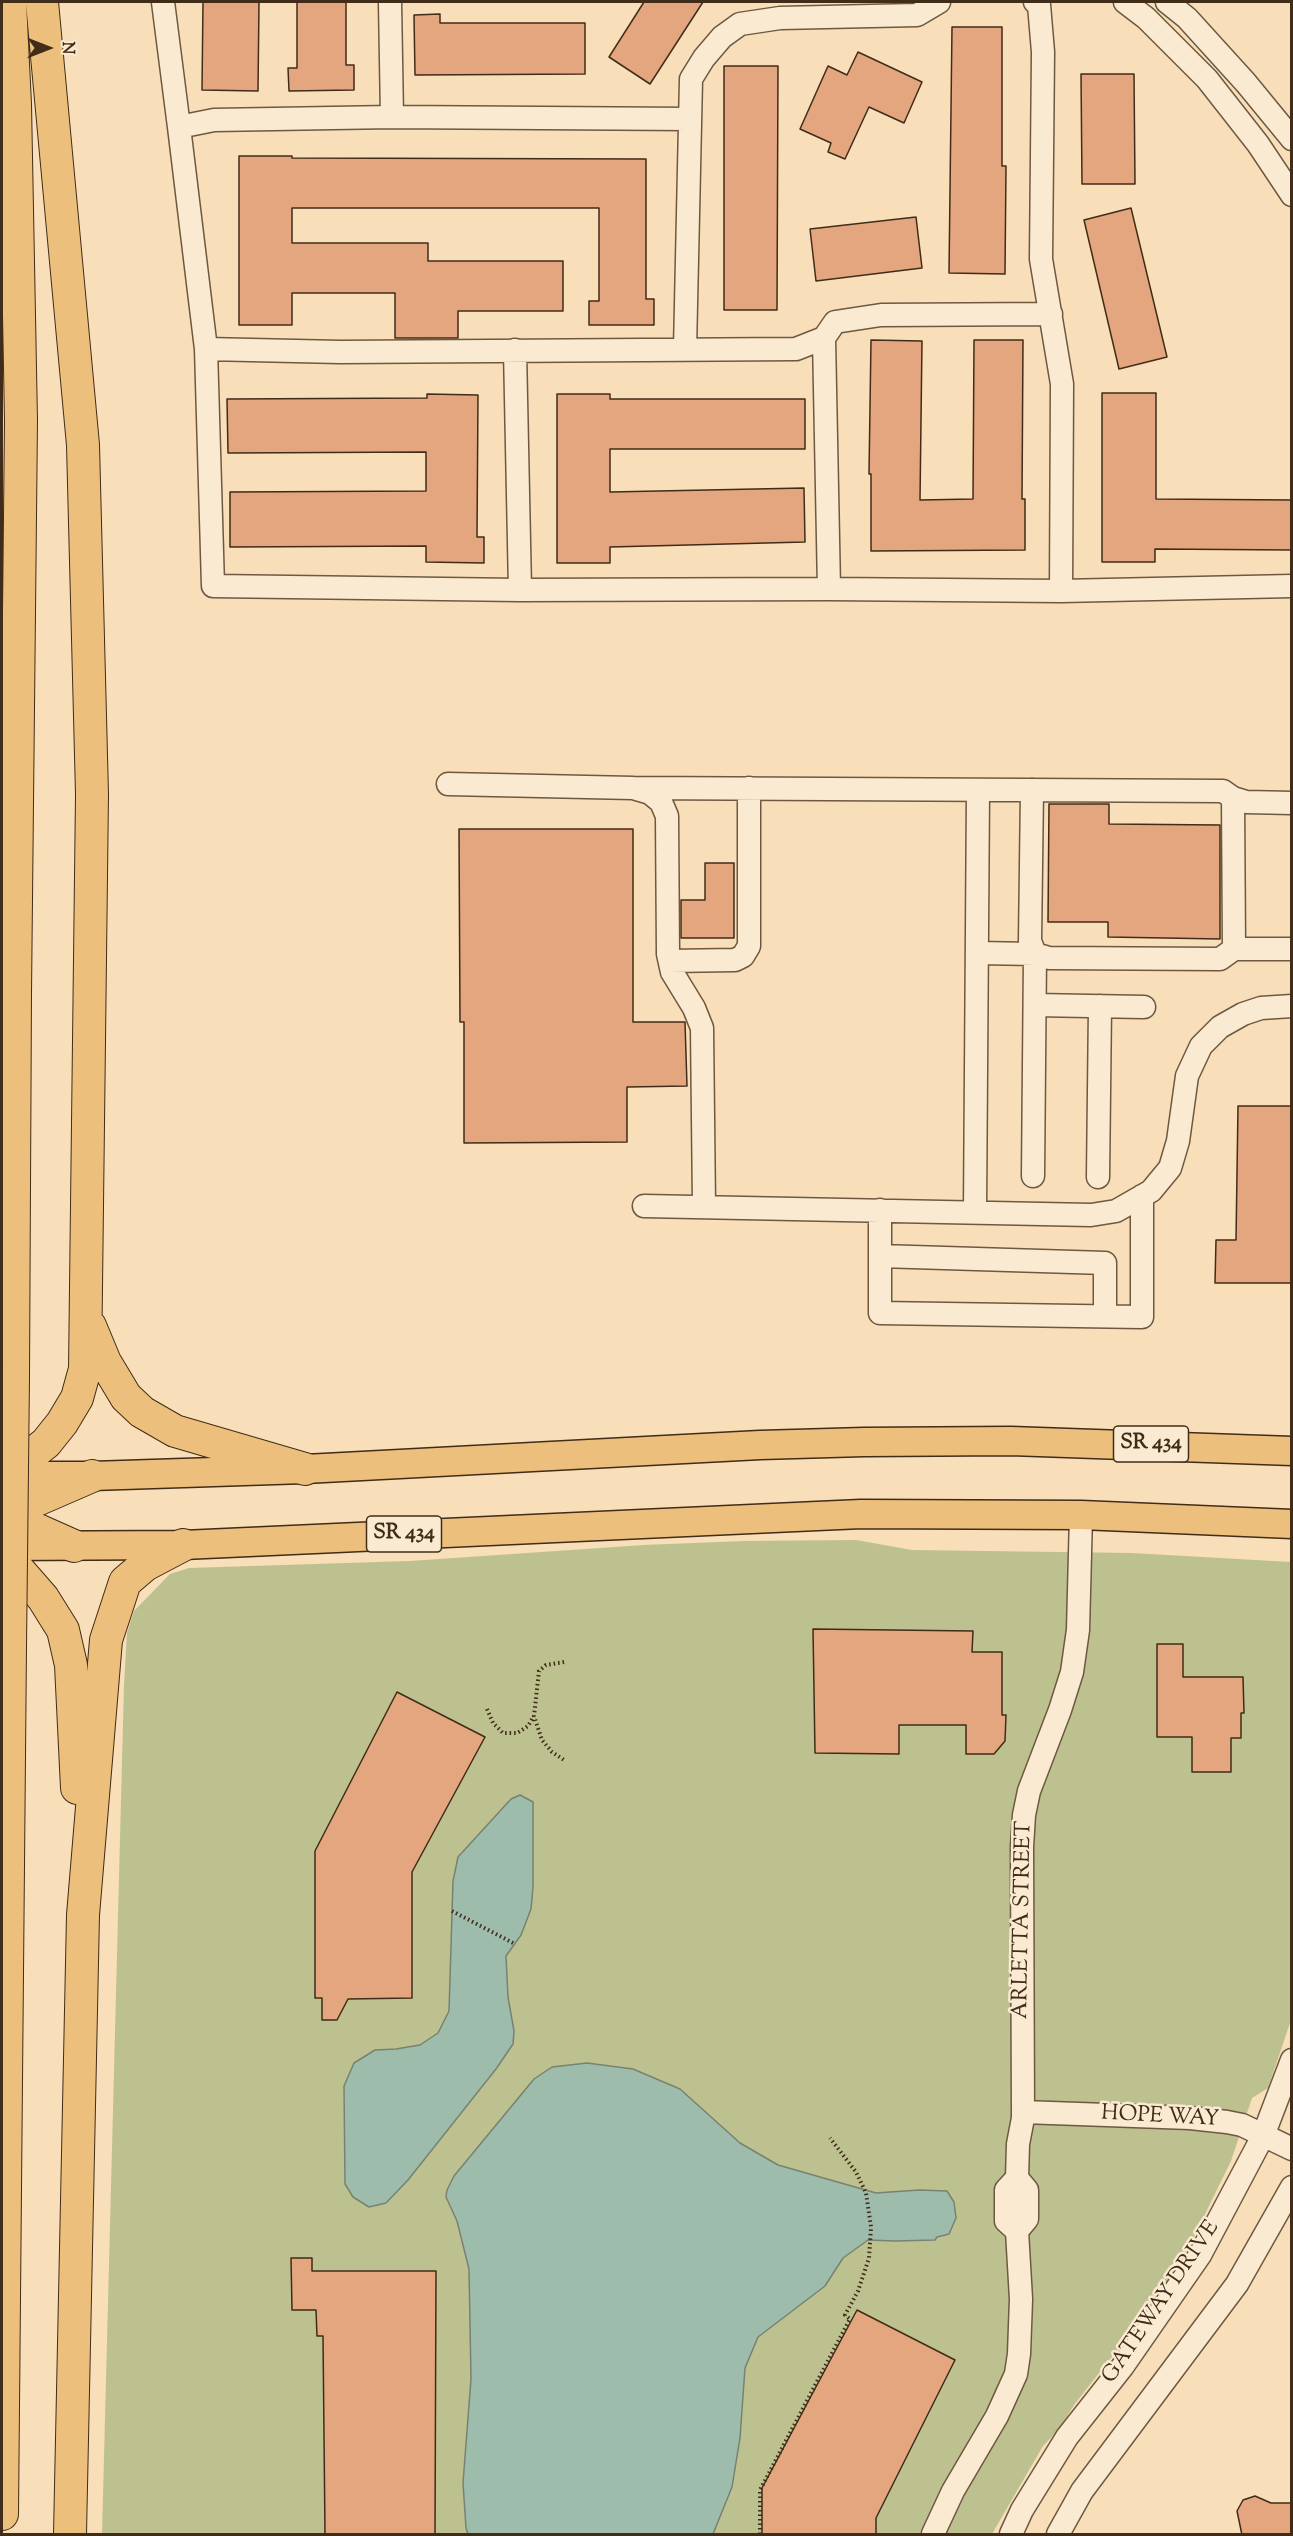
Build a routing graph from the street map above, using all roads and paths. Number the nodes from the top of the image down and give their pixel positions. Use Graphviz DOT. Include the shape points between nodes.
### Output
graph roads {
  1 [pos="10,2"];
  2 [pos="42,2"];
  3 [pos="163,2"];
  4 [pos="390,2"];
  5 [pos="939,2"];
  6 [pos="1035,2"];
  7 [pos="1125,2"];
  8 [pos="1167,2"];
  9 [pos="850,9"];
  10 [pos="882,9"];
  11 [pos="780,10"];
  12 [pos="392,117"];
  13 [pos="690,119"];
  14 [pos="178,127"];
  15 [pos="1292,139"];
  16 [pos="1292,195"];
  17 [pos="1051,314"];
  18 [pos="824,338"];
  19 [pos="206,349"];
  20 [pos="685,349"];
  21 [pos="516,350"];
  22 [pos="1292,586"];
  23 [pos="829,589"];
  24 [pos="520,590"];
  25 [pos="1061,591"];
  26 [pos="448,784"];
  27 [pos="633,788"];
  28 [pos="749,788"];
  29 [pos="978,790"];
  30 [pos="1032,790"];
  31 [pos="1233,798"];
  32 [pos="1292,803"];
  33 [pos="1234,949"];
  34 [pos="1292,950"];
  35 [pos="977,953"];
  36 [pos="1035,954"];
  37 [pos="670,961"];
  38 [pos="1035,1005"];
  39 [pos="1100,1006"];
  40 [pos="1292,1006"];
  41 [pos="1144,1007"];
  42 [pos="1033,1176"];
  43 [pos="1098,1177"];
  44 [pos="1142,1196"];
  45 [pos="644,1206"];
  46 [pos="704,1207"];
  47 [pos="880,1210"];
  48 [pos="975,1211"];
  49 [pos="880,1256"];
  50 [pos="84,1311"];
  51 [pos="1105,1316"];
  52 [pos="1292,1451"];
  53 [pos="305,1469"];
  54 [pos="92,1476"];
  55 [pos="2,1477"];
  56 [pos="2,1514"];
  57 [pos="1082,1515"];
  58 [pos="1292,1524"];
  59 [pos="183,1545"];
  60 [pos="2,1546"];
  61 [pos="74,1546"];
  62 [pos="2,1551"];
  63 [pos="564,1662"];
  64 [pos="487,1709"];
  65 [pos="534,1716"];
  66 [pos="564,1760"];
  67 [pos="452,1911"];
  68 [pos="83,1915"];
  69 [pos="515,1944"];
  70 [pos="1292,2060"];
  71 [pos="1023,2115"];
  72 [pos="1263,2136"];
  73 [pos="830,2138"];
  74 [pos="1292,2149"];
  75 [pos="846,2156"];
  76 [pos="1290,2192"];
  77 [pos="858,2291"];
  78 [pos="2,2514"];
  79 [pos="70,2535"];
  80 [pos="760,2535"];
  81 [pos="933,2535"];
  82 [pos="1011,2535"];
  83 [pos="1058,2535"];
  1 -- 78 [label="highway, bridge" via="21,421"];
  2 -- 50 [label="highway" via="83,444 92,794"];
  3 -- 14 [label="street"];
  4 -- 12 [label="street"];
  5 -- 10 [label="street" via="917,15"];
  6 -- 17 [label="street" via="1039,5 1043,52 1041,259"];
  7 -- 16 [label="street" via="1207,79"];
  8 -- 15 [label="street" via="1187,18"];
  9 -- 10 [label="street"];
  9 -- 11 [label="street"];
  11 -- 13 [label="street" via="740,24 722,37 691,79"];
  12 -- 13 [label="street"];
  12 -- 14 [label="street" via="214,120"];
  13 -- 20 [label="street"];
  14 -- 19 [label="street"];
  17 -- 18 [label="street" via="881,315 836,322"];
  17 -- 25 [label="street" via="1062,384"];
  18 -- 20 [label="street" via="796,349"];
  18 -- 23 [label="street"];
  19 -- 21 [label="street"];
  19 -- 24 [label="street" via="213,586"];
  20 -- 21 [label="street"];
  21 -- 24 [label="street"];
  22 -- 25 [label="street"];
  23 -- 24 [label="street"];
  23 -- 25 [label="street"];
  26 -- 27 [label="street"];
  27 -- 28 [label="street"];
  27 -- 37 [label="street" via="662,802 667,816"];
  28 -- 29 [label="street"];
  28 -- 37 [label="street" via="749,946 735,960"];
  29 -- 30 [label="street"];
  29 -- 35 [label="street"];
  30 -- 31 [label="street" via="1223,791"];
  30 -- 36 [label="street" via="1030,941"];
  31 -- 32 [label="street"];
  31 -- 33 [label="street"];
  33 -- 34 [label="street"];
  33 -- 36 [label="street" via="1220,959 1049,958"];
  35 -- 36 [label="street"];
  35 -- 48 [label="street"];
  36 -- 38 [label="street"];
  37 -- 46 [label="street" via="678,985 702,1028"];
  38 -- 39 [label="street"];
  38 -- 42 [label="street"];
  39 -- 41 [label="street"];
  39 -- 43 [label="street"];
  40 -- 44 [label="street" via="1261,1008 1243,1014 1220,1027 1202,1046 1187,1076 1170,1168"];
  44 -- 48 [label="street" via="1116,1210 1092,1215"];
  44 -- 51 [label="street" via="1142,1317"];
  45 -- 46 [label="street"];
  46 -- 47 [label="street"];
  47 -- 48 [label="street"];
  47 -- 49 [label="street"];
  49 -- 51 [label="street" via="1105,1263"];
  49 -- 51 [label="street" via="880,1313"];
  50 -- 53 [label="highway" via="105,1362 126,1397 142,1412 176,1431"];
  50 -- 55 [label="highway" via="85,1369 77,1398 46,1443"];
  52 -- 53 [label="main road, SR 434" via="1011,1441 864,1442"];
  53 -- 54 [label="main road, SR 434"];
  54 -- 55 [label="main road, SR 434"];
  54 -- 56 [label="highway"];
  56 -- 61 [label="highway"];
  57 -- 58 [label="main road, SR 434"];
  57 -- 59 [label="main road, SR 434" via="861,1514"];
  57 -- 71 [label="street, ARLETTA STREET" via="1078,1630 1072,1672 1024,1815"];
  59 -- 61 [label="main road, SR 434"];
  59 -- 68 [label="highway" via="145,1565 125,1582 106,1640"];
  60 -- 61 [label="main road, SR 434"];
  62 -- 68 [label="highway" via="43,1598 63,1630 71,1665"];
  63 -- 65 [label="path" via="546,1665 539,1671"];
  64 -- 65 [label="path" via="498,1729 510,1734 528,1726"];
  65 -- 66 [label="path" via="542,1740"];
  67 -- 69 [label="path"];
  68 -- 79 [label="highway"];
  70 -- 72 [label="street, GATEWAY DRIVE"];
  71 -- 72 [label="street, HOPE WAY" via="1190,2118 1242,2126"];
  71 -- 81 [label="street, ARLETTA STREET" via="1017,2178 1006,2190 1006,2221 1017,2231 1021,2299 1016,2374"];
  72 -- 74 [label="street, HOPE WAY"];
  72 -- 82 [label="street, GATEWAY DRIVE" via="1200,2255 1123,2366 1066,2437"];
  73 -- 77 [label="path" via="859,2176 870,2210 870,2252"];
  75 -- 77 [label="path" via="863,2186 872,2221 868,2259"];
  76 -- 83 [label="street, GATEWAY DRIVE" via="1238,2283 1082,2491"];
  77 -- 80 [label="path" via="845,2315 850,2319 760,2490"];
}
